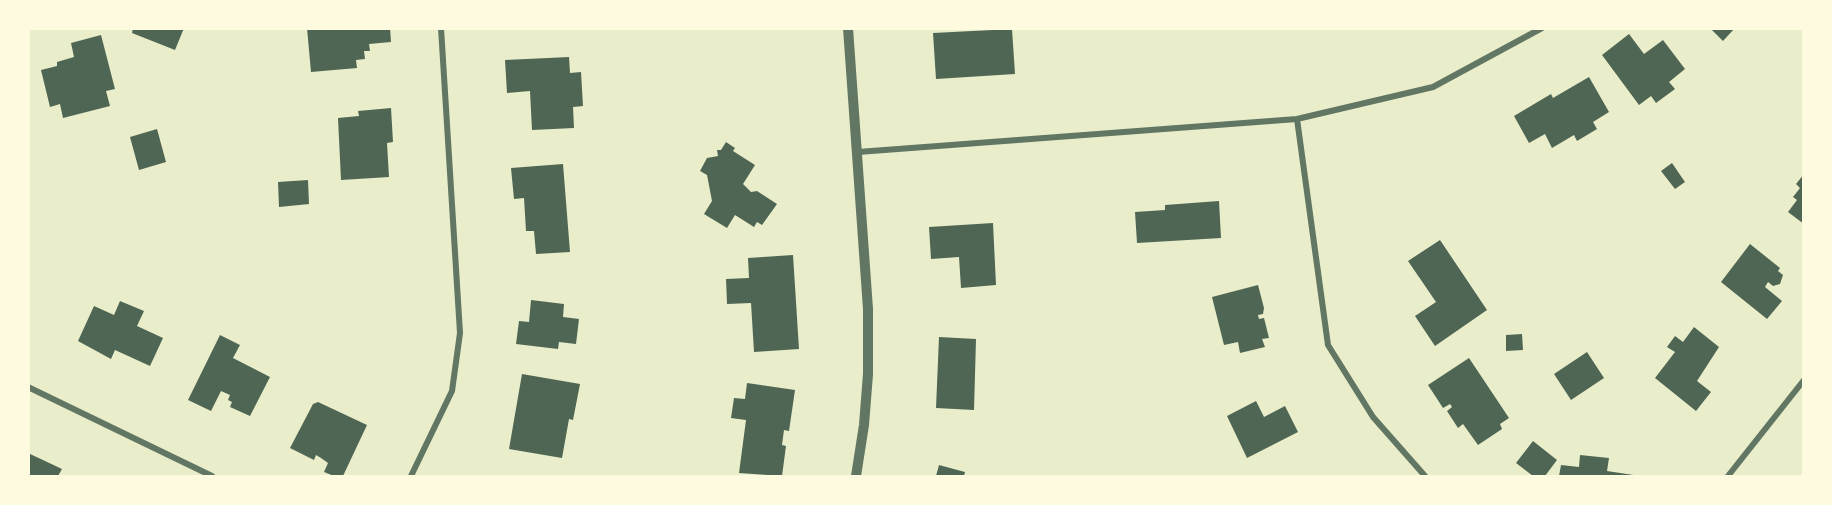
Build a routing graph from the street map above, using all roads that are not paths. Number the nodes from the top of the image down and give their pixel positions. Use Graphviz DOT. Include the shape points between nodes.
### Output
graph roads {
  1 [pos="441,28"];
  2 [pos="848,28"];
  3 [pos="1542,28"];
  4 [pos="1297,119"];
  5 [pos="858,152"];
  6 [pos="1803,380"];
  7 [pos="28,387"];
  8 [pos="212,477"];
  9 [pos="411,477"];
  10 [pos="856,477"];
  11 [pos="1425,477"];
  12 [pos="1728,477"];
  1 -- 9 [label="street" via="460,333 452,391"];
  2 -- 5 [label="street"];
  3 -- 4 [label="street" via="1433,87"];
  4 -- 5 [label="street"];
  4 -- 11 [label="street" via="1328,345 1373,417"];
  5 -- 10 [label="street" via="868,374"];
  6 -- 12 [label="street"];
  7 -- 8 [label="street"];
}
